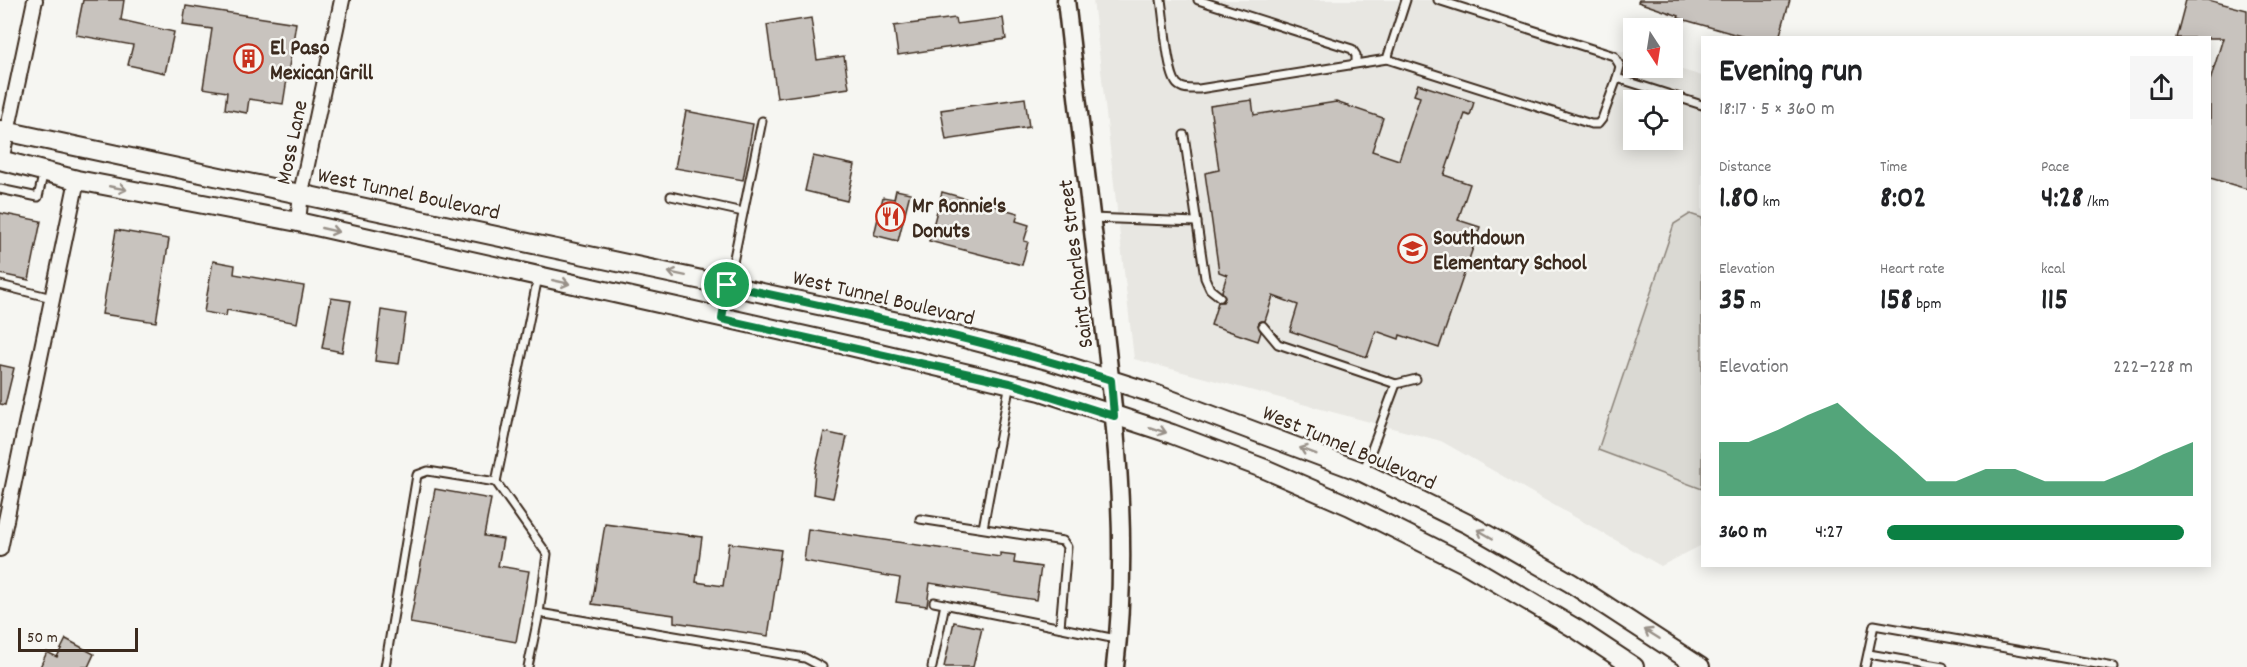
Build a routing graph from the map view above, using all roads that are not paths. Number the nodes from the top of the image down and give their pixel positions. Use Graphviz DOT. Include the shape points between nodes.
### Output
graph roads {
  1 [pos="35,0"];
  2 [pos="342,0"];
  3 [pos="1066,0"];
  4 [pos="1161,0"];
  5 [pos="1198,0"];
  6 [pos="1406,0"];
  7 [pos="1438,0"];
  8 [pos="1387,59"];
  9 [pos="1356,63"];
  10 [pos="1617,78"];
  11 [pos="1701,105"];
  12 [pos="762,122"];
  13 [pos="4,131"];
  14 [pos="1184,135"];
  15 [pos="1,161"];
  16 [pos="44,171"];
  17 [pos="77,180"];
  18 [pos="0,189"];
  19 [pos="301,193"];
  20 [pos="671,196"];
  21 [pos="743,212"];
  22 [pos="1091,218"];
  23 [pos="298,222"];
  24 [pos="1197,222"];
  25 [pos="538,277"];
  26 [pos="0,285"];
  27 [pos="727,285"];
  28 [pos="1220,297"];
  29 [pos="52,298"];
  30 [pos="722,319"];
  31 [pos="1263,326"];
  32 [pos="1416,379"];
  33 [pos="1111,380"];
  34 [pos="1010,383"];
  35 [pos="1396,384"];
  36 [pos="1114,416"];
  37 [pos="1363,473"];
  38 [pos="496,482"];
  39 [pos="920,519"];
  40 [pos="983,528"];
  41 [pos="0,549"];
  42 [pos="934,602"];
  43 [pos="945,604"];
  44 [pos="539,613"];
  45 [pos="1060,627"];
  46 [pos="1118,639"];
  47 [pos="1869,654"];
  48 [pos="386,667"];
  49 [pos="528,667"];
  50 [pos="822,667"];
  51 [pos="932,667"];
  52 [pos="1115,667"];
  53 [pos="1634,667"];
  54 [pos="1700,667"];
  55 [pos="1865,667"];
  56 [pos="1943,667"];
  57 [pos="2114,667"];
  1 -- 13 [label="street"];
  2 -- 19 [label="street, Moss Lane"];
  3 -- 22 [label="street, Saint Charles Street"];
  4 -- 9 [label="lane" via="1171,72 1185,89"];
  5 -- 9 [label="lane" via="1352,49"];
  6 -- 8 [label="lane"];
  7 -- 10 [label="lane" via="1614,56 1620,66"];
  8 -- 9 [label="lane"];
  8 -- 10 [label="lane" via="1592,124 1602,119"];
  10 -- 11 [label="lane"];
  12 -- 21 [label="lane"];
  13 -- 15 [label="street"];
  13 -- 19 [label="main road, West Tunnel Boulevard"];
  14 -- 24 [label="lane"];
  15 -- 16 [label="main road"];
  16 -- 17 [label="main road"];
  16 -- 18 [label="lane" via="38,197"];
  17 -- 23 [label="main road, one-way"];
  17 -- 29 [label="street"];
  19 -- 23 [label="street, Moss Lane"];
  27 -- 19 [label="main road, West Tunnel Boulevard, one-way"];
  20 -- 21 [label="lane"];
  21 -- 27 [label="lane"];
  22 -- 24 [label="lane"];
  22 -- 33 [label="street, Saint Charles Street"];
  23 -- 25 [label="main road, one-way"];
  24 -- 28 [label="lane" via="1207,284"];
  25 -- 30 [label="main road, one-way"];
  25 -- 38 [label="lane"];
  26 -- 29 [label="lane"];
  27 -- 30 [label="lane"];
  27 -- 33 [label="main road, West Tunnel Boulevard" via="926,328"];
  29 -- 41 [label="street"];
  30 -- 34 [label="main road"];
  31 -- 35 [label="lane" via="1278,344"];
  32 -- 35 [label="lane"];
  33 -- 36 [label="street, Saint Charles Street"];
  37 -- 33 [label="main road, West Tunnel Boulevard, one-way"];
  34 -- 36 [label="main road"];
  34 -- 40 [label="lane"];
  35 -- 37 [label="lane"];
  36 -- 46 [label="street, Saint Charles Street" via="1120,499"];
  36 -- 53 [label="main road, one-way" via="1265,469 1350,506 1464,563"];
  54 -- 37 [label="main road, West Tunnel Boulevard, one-way" via="1571,583 1467,524"];
  38 -- 44 [label="lane" via="547,554"];
  38 -- 48 [label="lane" via="428,471 417,475"];
  39 -- 40 [label="lane"];
  40 -- 45 [label="lane" via="1066,543"];
  42 -- 43 [label="lane"];
  43 -- 45 [label="lane"];
  43 -- 51 [label="lane"];
  44 -- 49 [label="lane"];
  44 -- 50 [label="lane" via="805,658"];
  45 -- 46 [label="lane"];
  46 -- 52 [label="street, Saint Charles Street"];
  47 -- 55 [label="lane"];
  47 -- 56 [label="lane"];
  47 -- 57 [label="lane" via="1874,625"];
}
